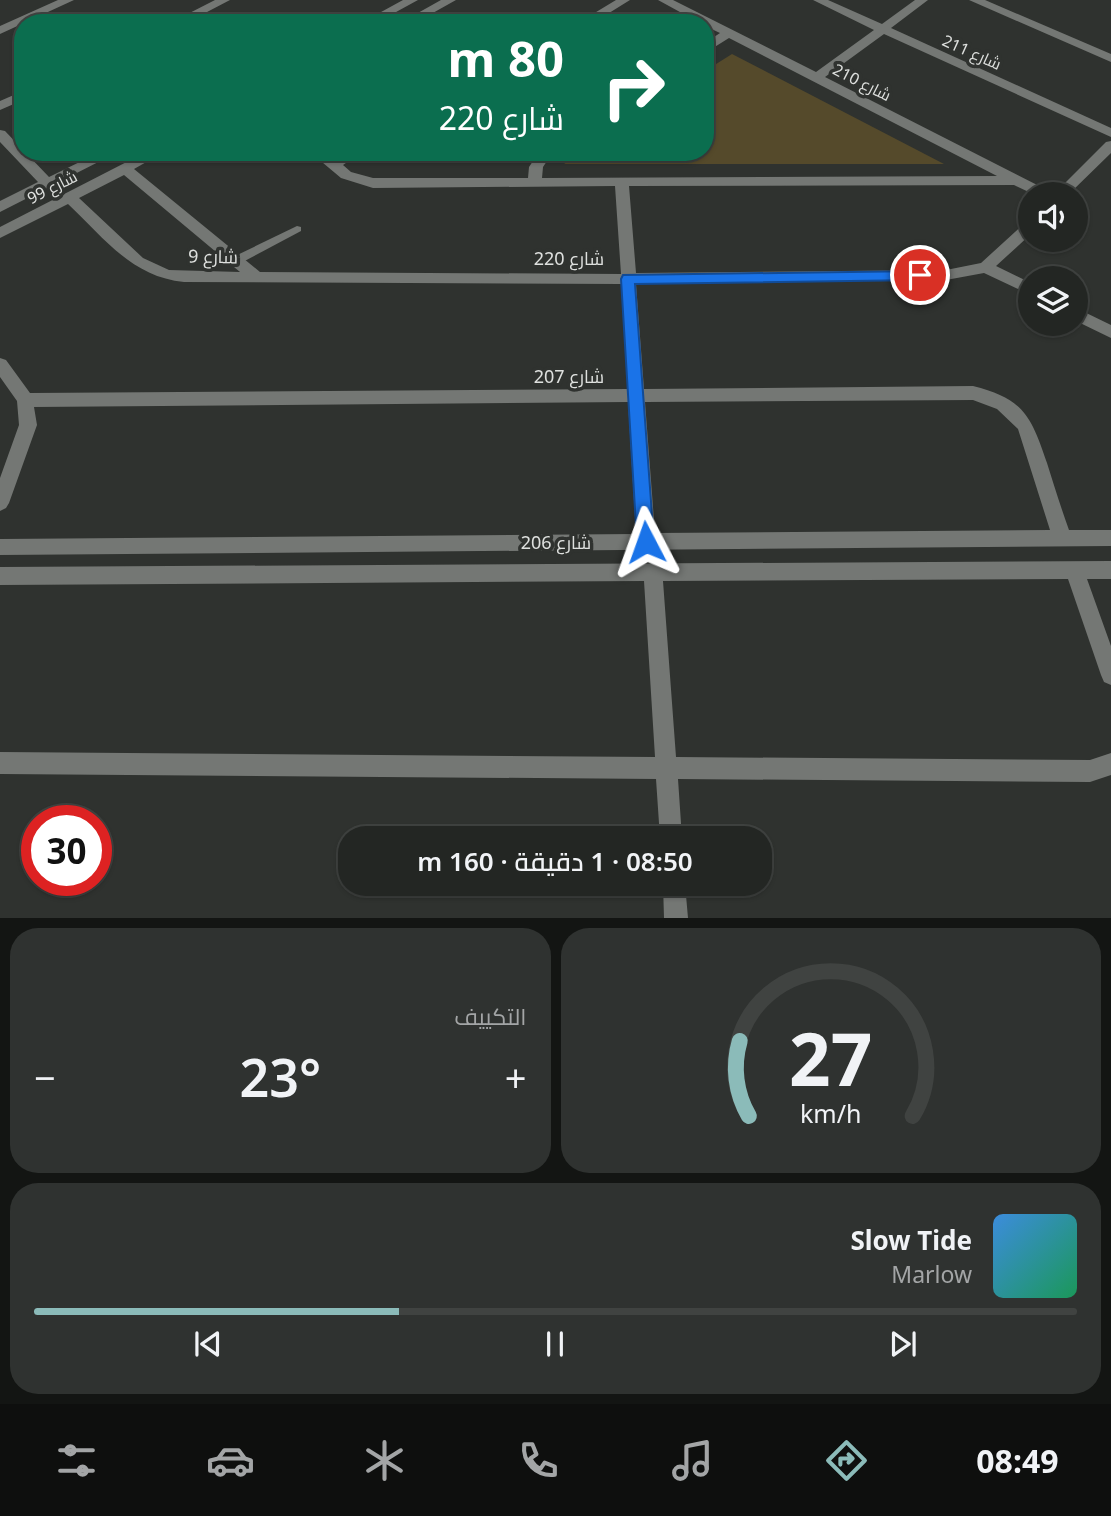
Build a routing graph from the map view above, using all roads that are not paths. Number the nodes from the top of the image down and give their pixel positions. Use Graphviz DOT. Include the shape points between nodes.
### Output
graph roads {
  1 [pos="68,0"];
  2 [pos="224,0"];
  3 [pos="412,0"];
  4 [pos="450,0"];
  5 [pos="624,0"];
  6 [pos="663,0"];
  7 [pos="819,0"];
  8 [pos="922,0"];
  9 [pos="975,0"];
  10 [pos="36,14"];
  11 [pos="195,14"];
  12 [pos="385,14"];
  13 [pos="423,14"];
  14 [pos="600,14"];
  15 [pos="691,14"];
  16 [pos="714,26"];
  17 [pos="882,29"];
  18 [pos="729,33"];
  19 [pos="714,43"];
  20 [pos="1111,58"];
  21 [pos="816,78"];
  22 [pos="1111,133"];
  23 [pos="0,134"];
  24 [pos="1111,145"];
  25 [pos="14,149"];
  26 [pos="26,161"];
  27 [pos="93,161"];
  28 [pos="140,161"];
  29 [pos="327,161"];
  30 [pos="339,161"];
  31 [pos="540,161"];
  32 [pos="332,165"];
  33 [pos="125,169"];
  34 [pos="1016,180"];
  35 [pos="535,181"];
  36 [pos="622,181"];
  37 [pos="1020,182"];
  38 [pos="1073,182"];
  39 [pos="48,184"];
  40 [pos="70,198"];
  41 [pos="0,207"];
  42 [pos="297,229"];
  43 [pos="0,233"];
  44 [pos="1018,237"];
  45 [pos="234,261"];
  46 [pos="986,267"];
  47 [pos="256,277"];
  48 [pos="628,279"];
  49 [pos="1018,283"];
  50 [pos="1088,320"];
  51 [pos="1111,332"];
  52 [pos="0,364"];
  53 [pos="636,396"];
  54 [pos="25,400"];
  55 [pos="0,503"];
  56 [pos="1062,538"];
  57 [pos="1111,538"];
  58 [pos="646,542"];
  59 [pos="0,547"];
  60 [pos="1111,570"];
  61 [pos="1075,571"];
  62 [pos="653,572"];
  63 [pos="0,576"];
  64 [pos="1111,675"];
  65 [pos="0,763"];
  66 [pos="1111,764"];
  67 [pos="666,770"];
  68 [pos="670,826"];
  69 [pos="675,896"];
  70 [pos="676,918"];
  1 -- 10 [label="street"];
  2 -- 11 [label="street"];
  3 -- 12 [label="street"];
  4 -- 13 [label="street"];
  5 -- 14 [label="street"];
  6 -- 15 [label="street, شارع 210"];
  7 -- 17 [label="street, شارع 211"];
  8 -- 17 [label="street"];
  9 -- 20 [label="street"];
  16 -- 18 [label="street, شارع 210"];
  17 -- 21 [label="street"];
  17 -- 22 [label="street, شارع 211"];
  18 -- 19 [label="street"];
  18 -- 21 [label="street, شارع 210"];
  21 -- 34 [label="street, شارع 210"];
  23 -- 25 [label="street"];
  24 -- 38 [label="street"];
  26 -- 39 [label="street"];
  27 -- 39 [label="street, شارع 99"];
  28 -- 33 [label="street, شارع 99"];
  29 -- 32 [label="street"];
  30 -- 32 [label="street"];
  31 -- 35 [label="street"];
  32 -- 35 [label="street" via="346,175 373,183"];
  33 -- 40 [label="street, شارع 99"];
  33 -- 45 [label="street, شارع 9"];
  34 -- 36 [label="street"];
  34 -- 37 [label="street, شارع 210"];
  35 -- 36 [label="street"];
  36 -- 48 [label="street"];
  39 -- 41 [label="street, شارع 99"];
  40 -- 43 [label="street, شارع 99"];
  40 -- 47 [label="street, شارع 9" via="150,270 184,276"];
  42 -- 45 [label="lane"];
  44 -- 46 [label="street"];
  45 -- 47 [label="street, شارع 9"];
  46 -- 48 [label="street, شارع 220" via="946,275"];
  46 -- 49 [label="street"];
  47 -- 48 [label="street, شارع 220"];
  48 -- 53 [label="street"];
  50 -- 51 [label="street"];
  52 -- 54 [label="street"];
  53 -- 54 [label="street, شارع 207"];
  53 -- 56 [label="street, شارع 207" via="973,393 989,397 1005,404 1026,426"];
  53 -- 58 [label="street"];
  54 -- 55 [label="street" via="28,425"];
  56 -- 57 [label="street, شارع 206"];
  56 -- 58 [label="street, شارع 206"];
  58 -- 59 [label="street, شارع 206"];
  60 -- 61 [label="street, شارع 206"];
  61 -- 62 [label="street, شارع 206"];
  61 -- 64 [label="street"];
  62 -- 63 [label="street, شارع 206"];
  62 -- 67 [label="street"];
  65 -- 67 [label="street"];
  66 -- 67 [label="street" via="1090,771"];
  67 -- 68 [label="street"];
  69 -- 70 [label="street"];
}
